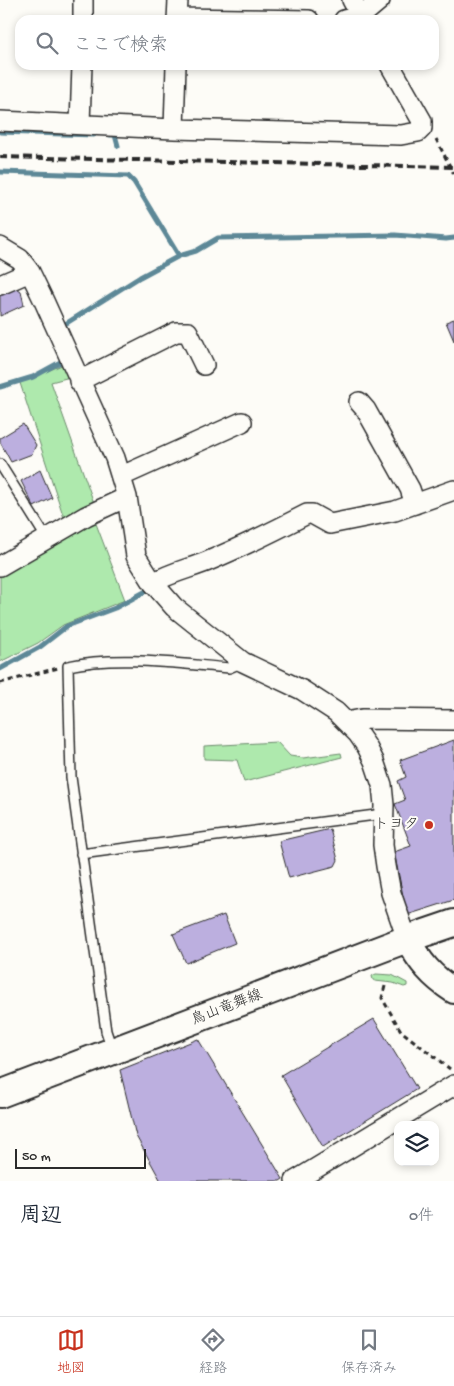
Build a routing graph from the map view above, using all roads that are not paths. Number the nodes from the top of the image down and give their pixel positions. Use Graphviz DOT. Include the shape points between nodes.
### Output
graph roads {
  1 [pos="83,0"];
  2 [pos="380,0"];
  3 [pos="177,13"];
  4 [pos="355,14"];
  5 [pos="82,15"];
  6 [pos="215,15"];
  7 [pos="82,70"];
  8 [pos="176,70"];
  9 [pos="393,70"];
  10 [pos="0,120"];
  11 [pos="80,124"];
  12 [pos="174,129"];
  13 [pos="0,248"];
  14 [pos="30,272"];
  15 [pos="0,285"];
  16 [pos="204,364"];
  17 [pos="79,381"];
  18 [pos="359,402"];
  19 [pos="242,422"];
  20 [pos="0,464"];
  21 [pos="122,476"];
  22 [pos="454,490"];
  23 [pos="127,497"];
  24 [pos="415,504"];
  25 [pos="47,539"];
  26 [pos="0,566"];
  27 [pos="153,583"];
  28 [pos="242,662"];
  29 [pos="454,720"];
  30 [pos="346,722"];
  31 [pos="383,814"];
  32 [pos="81,854"];
  33 [pos="454,923"];
  34 [pos="407,939"];
  35 [pos="454,991"];
  36 [pos="113,1052"];
  37 [pos="454,1085"];
  38 [pos="0,1094"];
  39 [pos="295,1181"];
  1 -- 5 [label="street"];
  2 -- 4 [label="street"];
  3 -- 6 [label="street"];
  7 -- 11 [label="street"];
  8 -- 12 [label="street"];
  9 -- 12 [label="street" via="422,121 418,132 401,135"];
  10 -- 11 [label="street"];
  11 -- 12 [label="street"];
  13 -- 14 [label="street" via="20,259"];
  14 -- 15 [label="street"];
  14 -- 17 [label="street"];
  16 -- 17 [label="street" via="188,332 176,332"];
  17 -- 21 [label="street"];
  18 -- 24 [label="street" via="410,489"];
  19 -- 21 [label="street"];
  20 -- 25 [label="lane"];
  21 -- 23 [label="street"];
  22 -- 24 [label="street"];
  23 -- 25 [label="street"];
  23 -- 27 [label="street" via="136,556"];
  24 -- 27 [label="street" via="376,516 330,524 307,514 206,562"];
  25 -- 26 [label="street"];
  27 -- 28 [label="street" via="174,607"];
  28 -- 30 [label="street" via="317,698"];
  28 -- 32 [label="lane" via="229,668 142,661 82,662 68,666 71,777"];
  29 -- 30 [label="street" via="362,719"];
  30 -- 31 [label="street" via="358,734 377,768 382,785"];
  31 -- 32 [label="lane"];
  31 -- 34 [label="street" via="383,845 389,884"];
  32 -- 36 [label="lane" via="106,1031"];
  33 -- 34 [label="main road, 鳥山竜舞線"];
  34 -- 35 [label="street" via="420,961"];
  34 -- 36 [label="main road, 鳥山竜舞線"];
  36 -- 38 [label="main road, 鳥山竜舞線"];
  37 -- 39 [label="street"];
}
